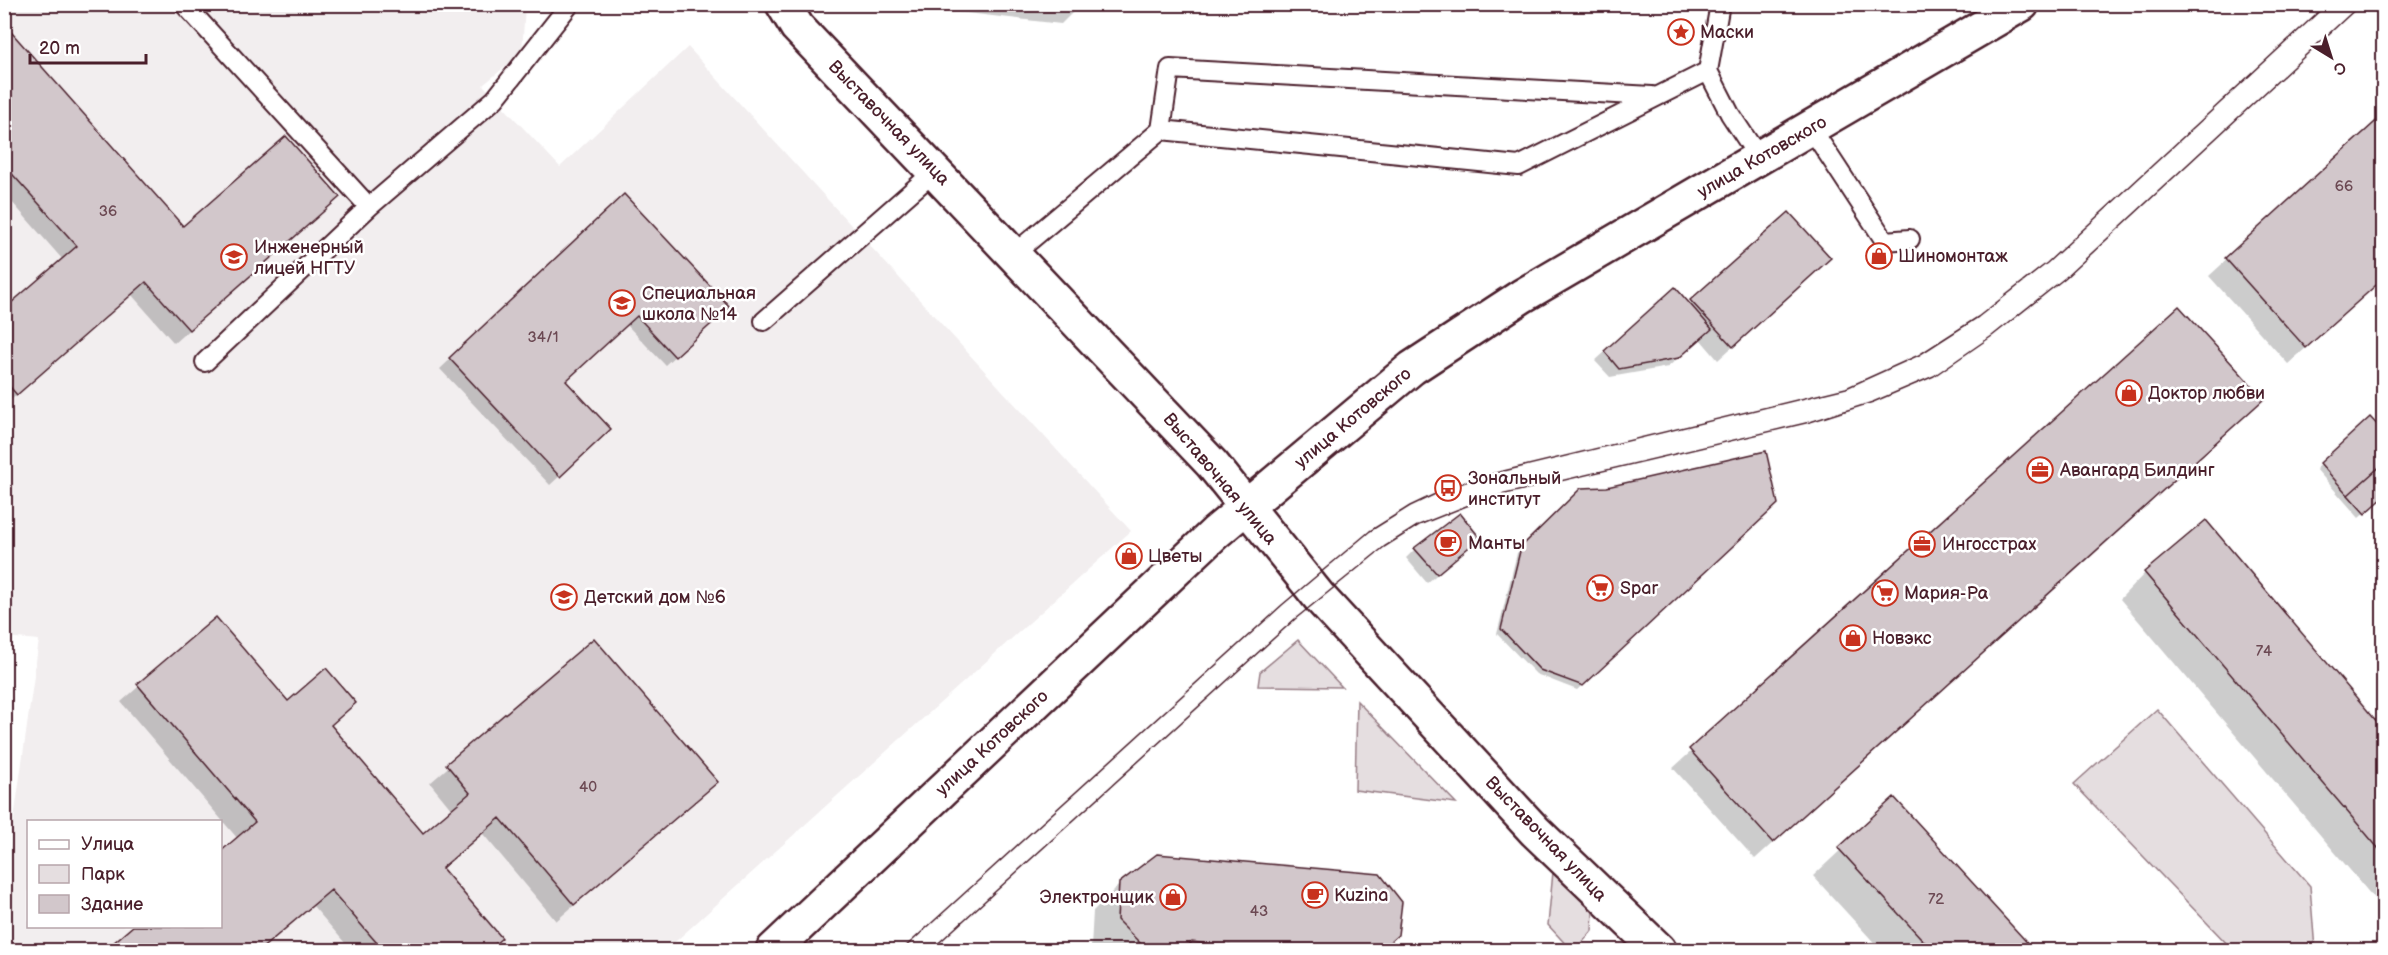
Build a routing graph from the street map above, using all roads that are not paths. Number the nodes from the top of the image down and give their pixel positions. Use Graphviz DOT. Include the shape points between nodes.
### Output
graph roads {
  1 [pos="184,4"];
  2 [pos="570,4"];
  3 [pos="783,4"];
  4 [pos="1720,4"];
  5 [pos="2022,4"];
  6 [pos="1708,71"];
  7 [pos="1655,96"];
  8 [pos="1812,128"];
  9 [pos="1161,130"];
  10 [pos="1759,158"];
  11 [pos="935,171"];
  12 [pos="369,207"];
  13 [pos="1910,239"];
  14 [pos="1015,254"];
  15 [pos="764,321"];
  16 [pos="205,362"];
  17 [pos="1246,508"];
  18 [pos="773,951"];
  19 [pos="1659,951"];
  1 -- 12 [label="lane"];
  2 -- 12 [label="lane" via="495,99"];
  3 -- 11 [label="main road, Выставочная улица" via="797,27"];
  4 -- 6 [label="lane"];
  5 -- 8 [label="main road, улица Котовского"];
  6 -- 7 [label="lane"];
  6 -- 10 [label="lane"];
  7 -- 9 [label="lane" via="1519,166"];
  7 -- 9 [label="lane" via="1170,69"];
  8 -- 10 [label="main road, улица Котовского"];
  8 -- 13 [label="lane" via="1885,241"];
  9 -- 14 [label="lane"];
  10 -- 17 [label="main road, улица Котовского" via="1522,296 1412,368"];
  11 -- 14 [label="main road, Выставочная улица"];
  11 -- 15 [label="lane"];
  12 -- 16 [label="lane"];
  14 -- 17 [label="main road, Выставочная улица" via="1212,464"];
  17 -- 18 [label="main road, улица Котовского"];
  17 -- 19 [label="main road, Выставочная улица" via="1320,598 1535,831"];
}
